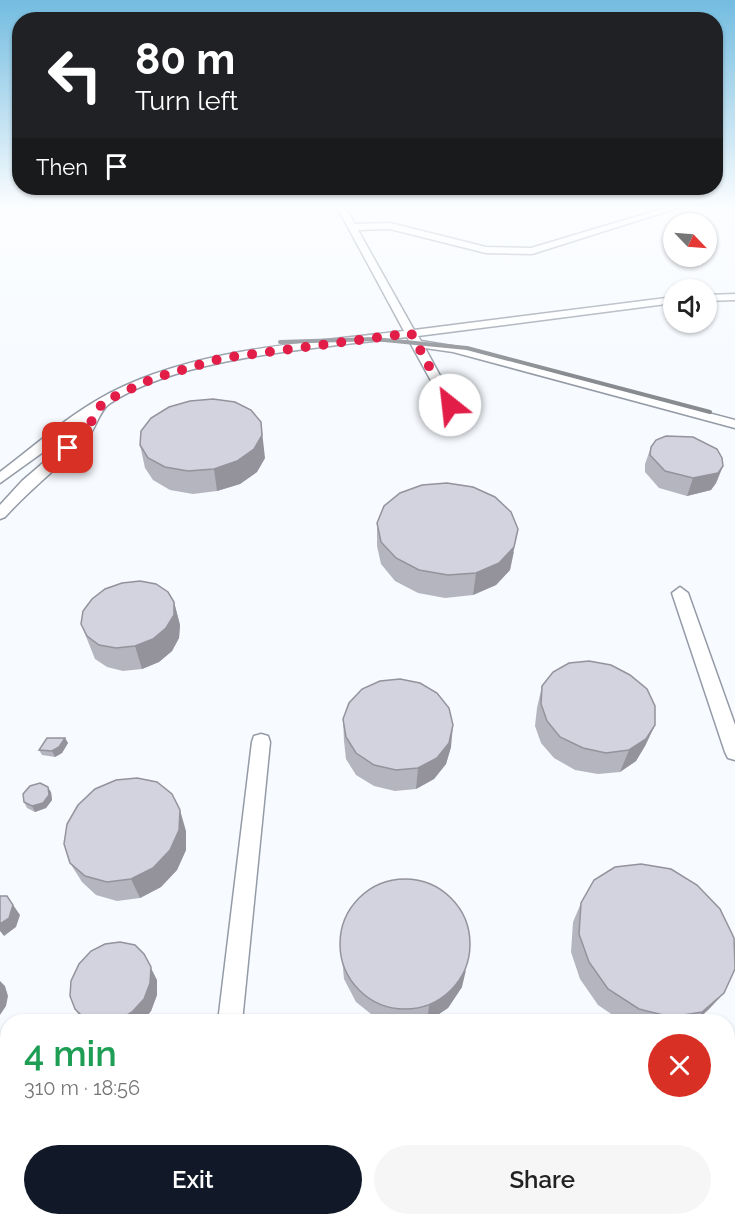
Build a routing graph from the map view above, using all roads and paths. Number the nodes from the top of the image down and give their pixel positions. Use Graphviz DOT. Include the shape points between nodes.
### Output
graph roads {
  1 [pos="373,262"];
  2 [pos="735,297"];
  3 [pos="717,298"];
  4 [pos="663,302"];
  5 [pos="414,339"];
  6 [pos="103,402"];
  7 [pos="450,405"];
  8 [pos="735,424"];
  9 [pos="0,479"];
  10 [pos="0,514"];
  11 [pos="680,593"];
  12 [pos="261,742"];
  13 [pos="735,752"];
  14 [pos="232,1014"];
  1 -- 5 [label="street"];
  2 -- 3 [label="street"];
  4 -- 5 [label="street"];
  5 -- 6 [label="street" via="214,360 154,378"];
  5 -- 7 [label="street"];
  5 -- 8 [label="street"];
  6 -- 9 [label="street"];
  6 -- 10 [label="street" via="84,434 27,484"];
  11 -- 13 [label="street"];
  12 -- 14 [label="street"];
}
